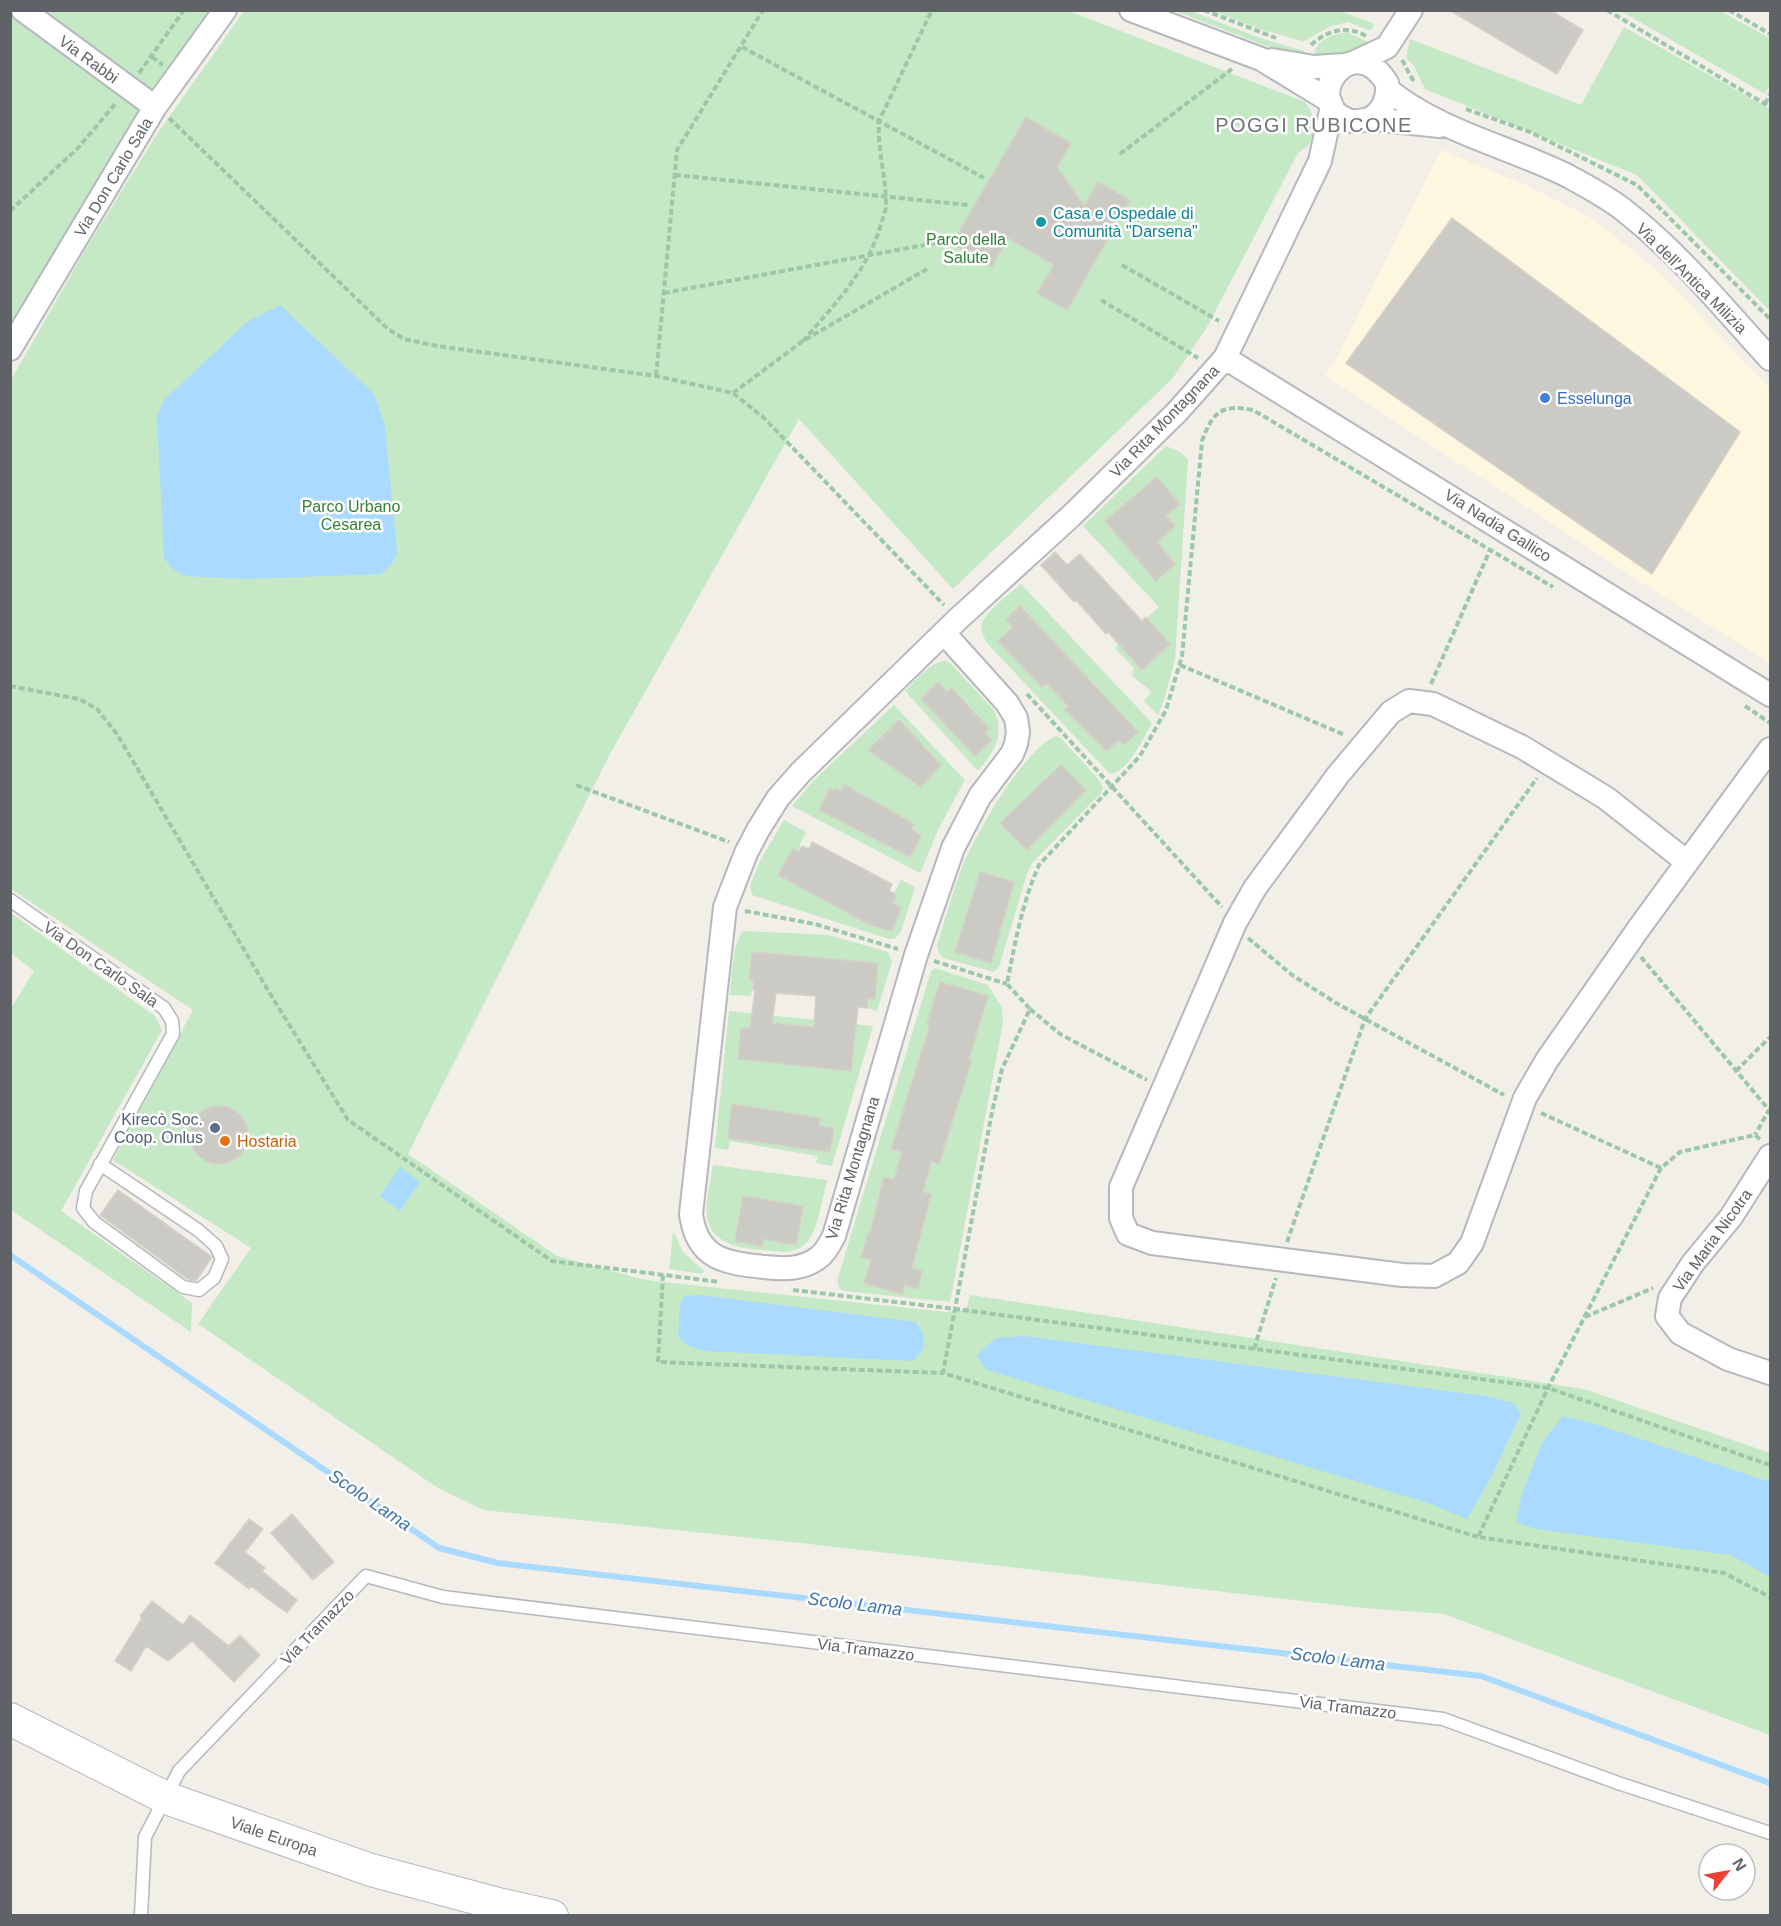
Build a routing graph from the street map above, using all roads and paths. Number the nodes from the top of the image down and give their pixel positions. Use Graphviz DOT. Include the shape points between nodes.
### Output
graph roads {
  1 [pos="23,10"];
  2 [pos="184,10"];
  3 [pos="225,10"];
  4 [pos="764,10"];
  5 [pos="932,10"];
  6 [pos="1131,10"];
  7 [pos="1204,10"];
  8 [pos="1411,10"];
  9 [pos="1607,10"];
  10 [pos="1729,10"];
  11 [pos="1770,34"];
  12 [pos="1279,39"];
  13 [pos="742,47"];
  14 [pos="1387,47"];
  15 [pos="1308,48"];
  16 [pos="152,57"];
  17 [pos="1262,58"];
  18 [pos="1350,64"];
  19 [pos="1234,67"];
  20 [pos="177,76"];
  21 [pos="1387,86"];
  22 [pos="128,87"];
  23 [pos="1770,94"];
  24 [pos="1331,104"];
  25 [pos="1765,104"];
  26 [pos="1770,107"];
  27 [pos="164,108"];
  28 [pos="1367,120"];
  29 [pos="879,121"];
  30 [pos="1447,127"];
  31 [pos="1120,154"];
  32 [pos="1320,161"];
  33 [pos="675,175"];
  34 [pos="984,178"];
  35 [pos="885,196"];
  36 [pos="968,205"];
  37 [pos="10,211"];
  38 [pos="946,241"];
  39 [pos="869,256"];
  40 [pos="1122,265"];
  41 [pos="927,269"];
  42 [pos="664,293"];
  43 [pos="1101,300"];
  44 [pos="1219,321"];
  45 [pos="803,341"];
  46 [pos="10,349"];
  47 [pos="1198,358"];
  48 [pos="1225,358"];
  49 [pos="1770,359"];
  50 [pos="656,376"];
  51 [pos="733,393"];
  52 [pos="1490,550"];
  53 [pos="1558,591"];
  54 [pos="945,606"];
  55 [pos="944,633"];
  56 [pos="1180,665"];
  57 [pos="10,686"];
  58 [pos="1023,690"];
  59 [pos="1770,695"];
  60 [pos="1423,703"];
  61 [pos="1742,704"];
  62 [pos="1770,723"];
  63 [pos="1365,743"];
  64 [pos="1770,749"];
  65 [pos="1548,763"];
  66 [pos="576,786"];
  67 [pos="1113,786"];
  68 [pos="729,842"];
  69 [pos="1687,862"];
  70 [pos="10,900"];
  71 [pos="741,910"];
  72 [pos="1235,923"];
  73 [pos="1629,943"];
  74 [pos="905,952"];
  75 [pos="931,960"];
  76 [pos="1007,984"];
  77 [pos="1030,1010"];
  78 [pos="1365,1019"];
  79 [pos="1770,1037"];
  80 [pos="1736,1071"];
  81 [pos="1164,1088"];
  82 [pos="1523,1104"];
  83 [pos="1755,1135"];
  84 [pos="1767,1148"];
  85 [pos="100,1164"];
  86 [pos="1660,1168"];
  87 [pos="1281,1259"];
  88 [pos="1687,1273"];
  89 [pos="663,1275"];
  90 [pos="730,1283"];
  91 [pos="786,1289"];
  92 [pos="956,1309"];
  93 [pos="1584,1317"];
  94 [pos="1254,1349"];
  95 [pos="943,1372"];
  96 [pos="1770,1373"];
  97 [pos="1548,1388"];
  98 [pos="1770,1465"];
  99 [pos="1478,1538"];
  100 [pos="1770,1597"];
  101 [pos="10,1719"];
  102 [pos="166,1798"];
  103 [pos="1770,1833"];
  104 [pos="141,1916"];
  105 [pos="552,1916"];
  1 -- 22 [label="street, Via Rabbi"];
  2 -- 16 [label="path"];
  3 -- 20 [label="street, Via Don Carlo Sala"];
  4 -- 13 [label="path"];
  5 -- 29 [label="path"];
  6 -- 17 [label="street"];
  7 -- 12 [label="path"];
  8 -- 14 [label="street"];
  9 -- 25 [label="path"];
  10 -- 11 [label="path"];
  13 -- 29 [label="path"];
  13 -- 33 [label="path" via="677,150"];
  14 -- 15 [label="path" via="1356,30 1342,29"];
  14 -- 18 [label="street"];
  14 -- 21 [label="street"];
  16 -- 20 [label="path"];
  16 -- 22 [label="path"];
  17 -- 18 [label="street" via="1314,66"];
  17 -- 24 [label="street"];
  18 -- 21 [label="street" via="1374,67"];
  18 -- 24 [label="street" via="1331,78"];
  19 -- 31 [label="path"];
  20 -- 27 [label="street, Via Don Carlo Sala"];
  21 -- 28 [label="street" via="1381,111"];
  21 -- 30 [label="street, Via dell'Antica Milizia" via="1401,100"];
  22 -- 27 [label="street, Via Rabbi"];
  22 -- 37 [label="path" via="77,149"];
  23 -- 25 [label="path"];
  24 -- 28 [label="street" via="1346,119"];
  24 -- 32 [label="street, Via Rita Montagnana"];
  25 -- 26 [label="path"];
  27 -- 46 [label="street, Via Don Carlo Sala"];
  27 -- 50 [label="path" via="169,118 388,329 404,339"];
  28 -- 30 [label="street, Via dell'Antica Milizia"];
  28 -- 32 [label="street, Via Rita Montagnana"];
  29 -- 34 [label="path"];
  29 -- 35 [label="path"];
  30 -- 49 [label="street, Via dell'Antica Milizia" via="1567,176 1626,211 1684,265"];
  32 -- 48 [label="street, Via Rita Montagnana"];
  33 -- 35 [label="path"];
  33 -- 42 [label="path"];
  35 -- 36 [label="path"];
  35 -- 39 [label="path" via="886,207"];
  38 -- 39 [label="path"];
  39 -- 42 [label="path"];
  39 -- 45 [label="path" via="852,283"];
  40 -- 44 [label="path"];
  41 -- 45 [label="path"];
  42 -- 50 [label="path"];
  43 -- 47 [label="path"];
  45 -- 51 [label="path"];
  48 -- 55 [label="street, Via Rita Montagnana" via="1177,412 1071,516"];
  48 -- 59 [label="street, Via Nadia Gallico"];
  50 -- 51 [label="path"];
  51 -- 54 [label="path" via="764,418"];
  52 -- 53 [label="path"];
  52 -- 56 [label="path" via="1253,410 1234,406 1217,412 1202,441"];
  52 -- 60 [label="path"];
  55 -- 55 [label="street, Via Rita Montagnana" via="778,798 746,853 725,907 691,1214 693,1232 704,1247 732,1264 798,1267 819,1258 834,1236 916,955 952,848 980,796 1016,744 1016,718 1007,703"];
  56 -- 63 [label="path"];
  56 -- 67 [label="path" via="1166,710 1153,734 1140,756"];
  57 -- 89 [label="path" via="79,699 97,709 117,734 348,1120 552,1261"];
  58 -- 67 [label="path"];
  60 -- 63 [label="street" via="1409,701 1391,712"];
  60 -- 65 [label="street" via="1433,704"];
  61 -- 62 [label="path"];
  63 -- 72 [label="street" via="1255,888"];
  64 -- 69 [label="street"];
  65 -- 69 [label="street" via="1606,798"];
  65 -- 78 [label="path"];
  66 -- 68 [label="path"];
  67 -- 72 [label="path"];
  67 -- 76 [label="path" via="1039,865 1018,928"];
  69 -- 73 [label="street"];
  70 -- 85 [label="lane, Via Don Carlo Sala" via="164,1008 172,1021 173,1034"];
  71 -- 74 [label="path" via="815,924"];
  72 -- 78 [label="path" via="1252,943 1292,975"];
  72 -- 81 [label="street"];
  73 -- 80 [label="path"];
  73 -- 82 [label="street" via="1547,1060"];
  75 -- 76 [label="path"];
  76 -- 77 [label="path"];
  77 -- 81 [label="path" via="1060,1034"];
  77 -- 92 [label="path" via="1002,1069"];
  78 -- 82 [label="path"];
  78 -- 87 [label="path"];
  79 -- 80 [label="path"];
  80 -- 83 [label="path" via="1769,1110"];
  81 -- 87 [label="street" via="1121,1187 1121,1218 1128,1234 1152,1243"];
  82 -- 86 [label="path"];
  82 -- 87 [label="street" via="1472,1243 1458,1263 1434,1276"];
  83 -- 84 [label="path"];
  83 -- 86 [label="path" via="1680,1152"];
  84 -- 88 [label="street, Via Maria Nicotra" via="1731,1217"];
  85 -- 85 [label="lane, Via Don Carlo Sala" via="216,1246 222,1259 214,1278 199,1290 183,1287 94,1222 82,1208"];
  86 -- 93 [label="path"];
  87 -- 94 [label="path"];
  88 -- 93 [label="path"];
  88 -- 96 [label="street, Via Maria Nicotra" via="1670,1298 1667,1316 1680,1333 1728,1359"];
  89 -- 90 [label="path"];
  89 -- 95 [label="path" via="658,1362"];
  91 -- 92 [label="path"];
  92 -- 94 [label="path"];
  92 -- 95 [label="path"];
  93 -- 97 [label="path"];
  94 -- 97 [label="path"];
  95 -- 99 [label="path"];
  97 -- 98 [label="path"];
  97 -- 99 [label="path"];
  99 -- 100 [label="path" via="1724,1573"];
  101 -- 102 [label="main road, Viale Europa"];
  102 -- 103 [label="lane, Via Tramazzo" via="179,1771 366,1576 443,1597 1443,1719"];
  102 -- 104 [label="lane, Via Tramazzo" via="145,1837"];
  102 -- 105 [label="main road, Viale Europa" via="370,1870"];
}
